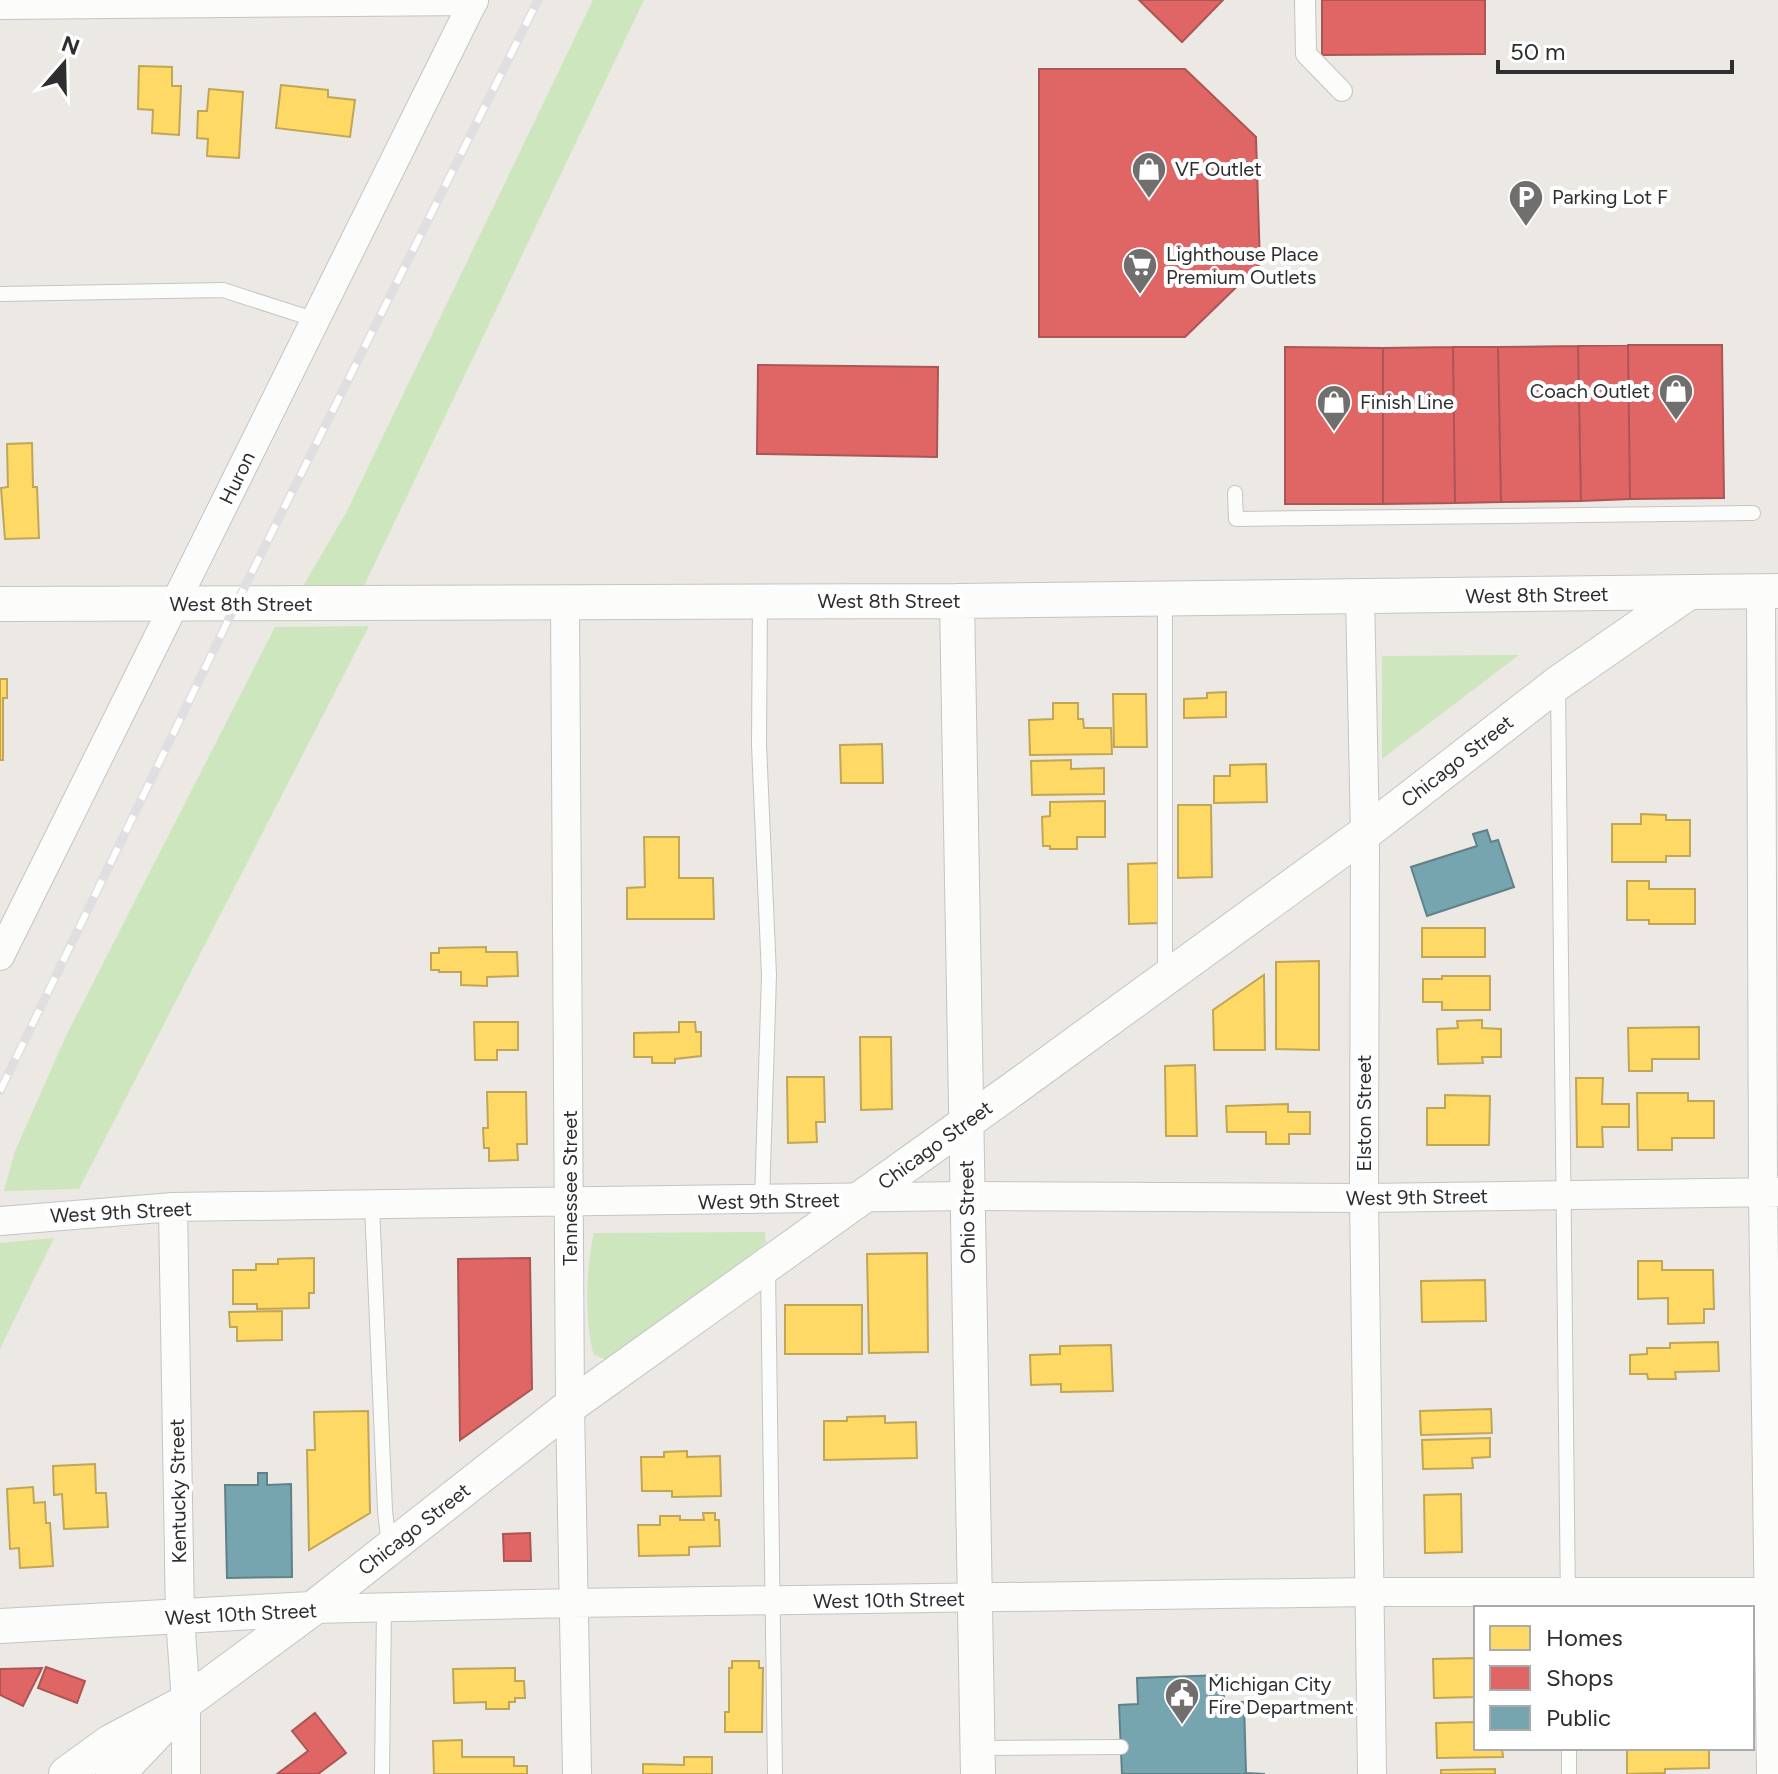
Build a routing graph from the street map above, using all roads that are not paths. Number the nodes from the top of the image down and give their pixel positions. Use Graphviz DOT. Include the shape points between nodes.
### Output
graph roads {
  1 [pos="277,0"];
  2 [pos="474,0"];
  3 [pos="1305,0"];
  4 [pos="0,5"];
  5 [pos="1342,91"];
  6 [pos="0,294"];
  7 [pos="316,320"];
  8 [pos="1235,493"];
  9 [pos="1753,513"];
  10 [pos="1769,592"];
  11 [pos="1688,593"];
  12 [pos="1360,597"];
  13 [pos="1165,599"];
  14 [pos="957,601"];
  15 [pos="565,602"];
  16 [pos="760,602"];
  17 [pos="0,604"];
  18 [pos="175,604"];
  19 [pos="1558,683"];
  20 [pos="1365,833"];
  21 [pos="0,956"];
  22 [pos="1165,978"];
  23 [pos="965,1124"];
  24 [pos="1771,1192"];
  25 [pos="1564,1195"];
  26 [pos="967,1196"];
  27 [pos="1364,1198"];
  28 [pos="860,1199"];
  29 [pos="762,1201"];
  30 [pos="571,1203"];
  31 [pos="372,1205"];
  32 [pos="173,1207"];
  33 [pos="0,1221"];
  34 [pos="767,1265"];
  35 [pos="570,1406"];
  36 [pos="389,1548"];
  37 [pos="1371,1592"];
  38 [pos="1773,1592"];
  39 [pos="976,1599"];
  40 [pos="1568,1600"];
  41 [pos="774,1601"];
  42 [pos="573,1603"];
  43 [pos="384,1608"];
  44 [pos="312,1609"];
  45 [pos="180,1618"];
  46 [pos="0,1626"];
  47 [pos="186,1702"];
  48 [pos="1121,1747"];
  49 [pos="1569,1750"];
  50 [pos="978,1761"];
  51 [pos="66,1774"];
  52 [pos="113,1774"];
  53 [pos="186,1774"];
  54 [pos="382,1774"];
  55 [pos="577,1774"];
  56 [pos="775,1774"];
  57 [pos="1372,1774"];
  58 [pos="1569,1774"];
  59 [pos="1771,1774"];
  1 -- 2 [label="street"];
  1 -- 4 [label="street"];
  2 -- 7 [label="street, Huron"];
  3 -- 5 [label="street" via="1306,54"];
  6 -- 7 [label="lane" via="223,290"];
  7 -- 18 [label="street, Huron"];
  8 -- 9 [label="lane" via="1236,519"];
  10 -- 11 [label="street, West 8th Street"];
  10 -- 24 [label="street"];
  11 -- 12 [label="street, West 8th Street"];
  11 -- 19 [label="street, Chicago Street"];
  12 -- 13 [label="street, West 8th Street"];
  12 -- 20 [label="street, Elston Street"];
  13 -- 14 [label="street, West 8th Street"];
  13 -- 22 [label="lane"];
  14 -- 16 [label="street, West 8th Street"];
  14 -- 23 [label="street, Ohio Street"];
  15 -- 16 [label="street, West 8th Street"];
  15 -- 18 [label="street, West 8th Street"];
  15 -- 30 [label="street, Tennessee Street"];
  16 -- 29 [label="lane" via="759,745 769,975"];
  17 -- 18 [label="street, West 8th Street"];
  18 -- 21 [label="street, Huron"];
  19 -- 20 [label="street, Chicago Street"];
  19 -- 25 [label="lane"];
  20 -- 22 [label="street, Chicago Street"];
  20 -- 27 [label="street, Elston Street"];
  22 -- 23 [label="street, Chicago Street"];
  23 -- 26 [label="street, Ohio Street"];
  23 -- 28 [label="street, Chicago Street"];
  24 -- 25 [label="street, West 9th Street"];
  24 -- 38 [label="street"];
  25 -- 27 [label="street, West 9th Street"];
  25 -- 40 [label="lane"];
  26 -- 27 [label="street, West 9th Street"];
  26 -- 28 [label="street, West 9th Street"];
  26 -- 39 [label="street, Ohio Street"];
  27 -- 37 [label="street, Elston Street"];
  28 -- 29 [label="street, West 9th Street"];
  28 -- 34 [label="street, Chicago Street"];
  29 -- 30 [label="street, West 9th Street"];
  30 -- 31 [label="street, West 9th Street"];
  30 -- 35 [label="street, Tennessee Street"];
  31 -- 32 [label="street, West 9th Street"];
  31 -- 36 [label="lane"];
  32 -- 33 [label="street, West 9th Street"];
  32 -- 45 [label="street, Kentucky Street"];
  34 -- 35 [label="street, Chicago Street"];
  34 -- 41 [label="lane"];
  35 -- 36 [label="street, Chicago Street"];
  35 -- 42 [label="street, Tennessee Street"];
  36 -- 44 [label="street, Chicago Street"];
  37 -- 39 [label="street, West 10th Street"];
  37 -- 40 [label="street, West 10th Street"];
  37 -- 57 [label="street, Elston Street"];
  38 -- 40 [label="street, West 10th Street"];
  38 -- 59 [label="street"];
  39 -- 41 [label="street, West 10th Street"];
  39 -- 50 [label="street, Ohio Street"];
  41 -- 42 [label="street, West 10th Street"];
  41 -- 56 [label="lane"];
  42 -- 43 [label="street, West 10th Street"];
  42 -- 55 [label="street, Tennessee Street"];
  43 -- 44 [label="street, West 10th Street"];
  43 -- 54 [label="lane"];
  44 -- 45 [label="street, West 10th Street"];
  44 -- 47 [label="street, Chicago Street"];
  45 -- 46 [label="street, West 10th Street"];
  45 -- 47 [label="street, Kentucky Street"];
  47 -- 51 [label="street, Chicago Street" via="110,1742"];
  47 -- 52 [label="street, Chicago Street"];
  47 -- 53 [label="street, Kentucky Street"];
  48 -- 50 [label="lane"];
  49 -- 58 [label="lane"];
}
